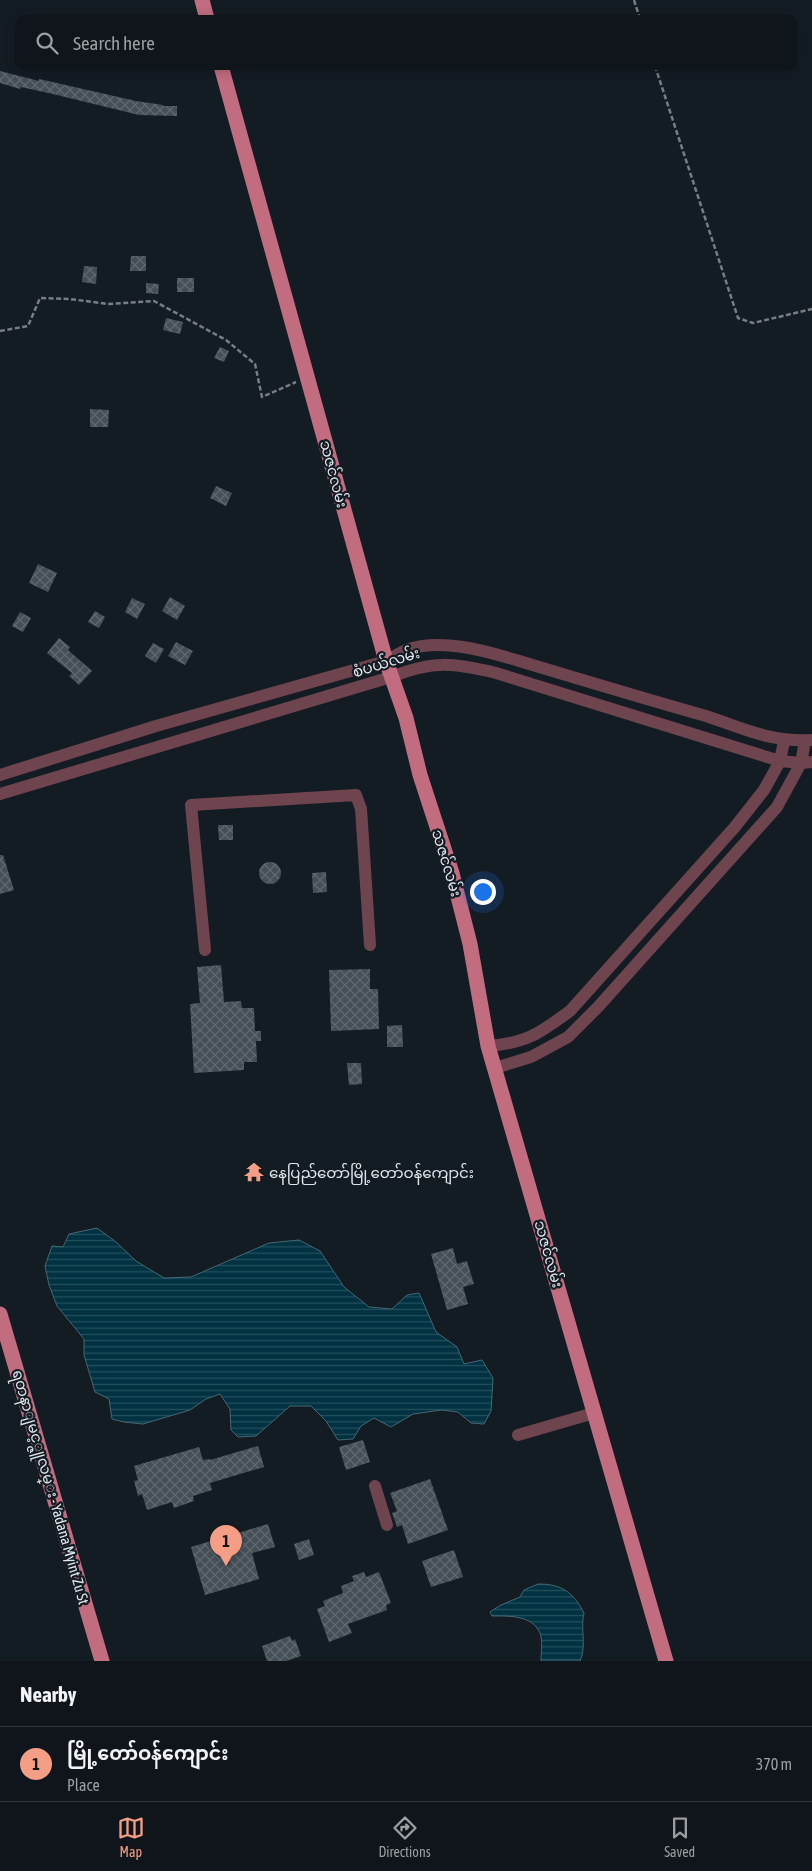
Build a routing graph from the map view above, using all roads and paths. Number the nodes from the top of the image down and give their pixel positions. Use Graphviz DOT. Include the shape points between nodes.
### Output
graph roads {
  1 [pos="202,0"];
  2 [pos="634,0"];
  3 [pos="206,15"];
  4 [pos="639,15"];
  5 [pos="222,70"];
  6 [pos="656,70"];
  7 [pos="812,309"];
  8 [pos="0,331"];
  9 [pos="307,377"];
  10 [pos="386,661"];
  11 [pos="391,677"];
  12 [pos="809,740"];
  13 [pos="784,741"];
  14 [pos="780,761"];
  15 [pos="807,763"];
  16 [pos="0,775"];
  17 [pos="0,794"];
  18 [pos="370,945"];
  19 [pos="205,950"];
  20 [pos="488,1046"];
  21 [pos="495,1068"];
  22 [pos="0,1314"];
  23 [pos="594,1413"];
  24 [pos="518,1435"];
  25 [pos="375,1486"];
  26 [pos="387,1525"];
  27 [pos="102,1661"];
  28 [pos="666,1661"];
  1 -- 3 [label="main road"];
  2 -- 4 [label="path"];
  5 -- 9 [label="main road, သဇင်လမ်း"];
  6 -- 7 [label="path" via="738,318 753,324"];
  8 -- 9 [label="path" via="28,326 40,298 108,304 154,301 226,340 255,364 262,397"];
  9 -- 10 [label="main road, သဇင်လမ်း"];
  10 -- 11 [label="main road, သဇင်လမ်း"];
  10 -- 13 [label="street, စံပယ်လမ်း" via="407,650 429,646 453,645 487,651"];
  10 -- 16 [label="street, စံပယ်လမ်း" via="156,726"];
  11 -- 14 [label="street, စံပယ်လမ်း" via="438,664 465,666"];
  11 -- 17 [label="street, စံပယ်လမ်း"];
  11 -- 20 [label="main road, သဇင်လမ်း" via="452,872 470,944"];
  12 -- 13 [label="street, စံပယ်လမ်း"];
  12 -- 15 [label="street"];
  13 -- 14 [label="street"];
  14 -- 15 [label="street, စံပယ်လမ်း"];
  14 -- 20 [label="street" via="764,790 734,828 570,1011 539,1034 511,1044"];
  15 -- 21 [label="street" via="777,807 629,974 568,1037 531,1057"];
  18 -- 19 [label="street" via="361,809 356,795 191,805"];
  20 -- 21 [label="main road, သဇင်လမ်း"];
  21 -- 23 [label="main road, သဇင်လမ်း"];
  22 -- 27 [label="main road, ရတနာျမင့္ဇူလမ္း - Yadana Myint Zu St"];
  23 -- 24 [label="street"];
  23 -- 28 [label="main road, သဇင်လမ်း"];
  25 -- 26 [label="street"];
}
